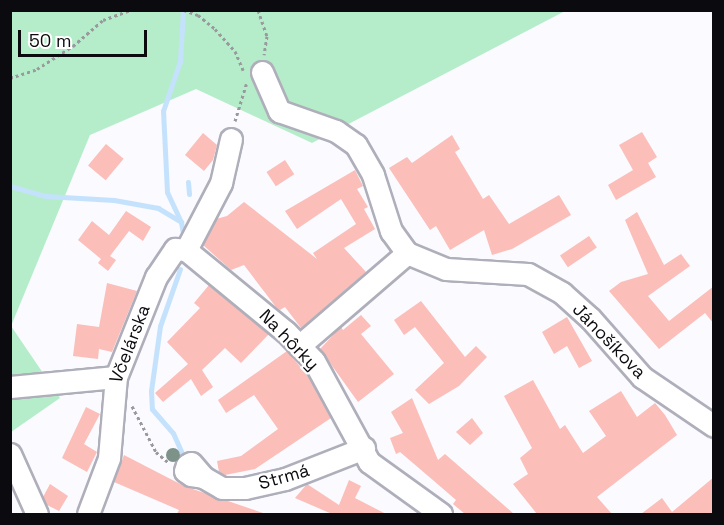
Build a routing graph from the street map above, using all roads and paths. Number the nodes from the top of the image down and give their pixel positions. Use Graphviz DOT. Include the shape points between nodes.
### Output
graph roads {
  1 [pos="184,10"];
  2 [pos="258,10"];
  3 [pos="130,11"];
  4 [pos="255,76"];
  5 [pos="10,78"];
  6 [pos="276,105"];
  7 [pos="231,140"];
  8 [pos="181,249"];
  9 [pos="407,253"];
  10 [pos="299,345"];
  11 [pos="114,385"];
  12 [pos="10,387"];
  13 [pos="714,426"];
  14 [pos="11,454"];
  15 [pos="367,455"];
  16 [pos="194,474"];
  17 [pos="37,514"];
  18 [pos="87,514"];
  19 [pos="441,514"];
  1 -- 4 [label="path" via="198,15 215,29"];
  2 -- 4 [label="path" via="267,36"];
  3 -- 5 [label="path" via="103,20 37,69"];
  4 -- 6 [label="street"];
  4 -- 6 [label="path" via="252,89"];
  4 -- 7 [label="path"];
  6 -- 9 [label="street" via="279,111 336,131 356,145 373,175 391,231"];
  7 -- 8 [label="street, Včelárska" via="221,183"];
  8 -- 10 [label="street, Na hôrky"];
  8 -- 11 [label="street, Včelárska" via="156,277"];
  9 -- 10 [label="street"];
  9 -- 13 [label="street, Jánošíkova" via="446,269 528,274 562,293 590,318 642,377"];
  10 -- 15 [label="street, Na hôrky" via="314,362"];
  11 -- 12 [label="street"];
  11 -- 16 [label="path" via="135,408 156,452"];
  11 -- 18 [label="street, Včelárska" via="109,458"];
  14 -- 17 [label="street"];
  15 -- 16 [label="street, Strmá" via="245,488 222,488"];
  15 -- 19 [label="street"];
}
